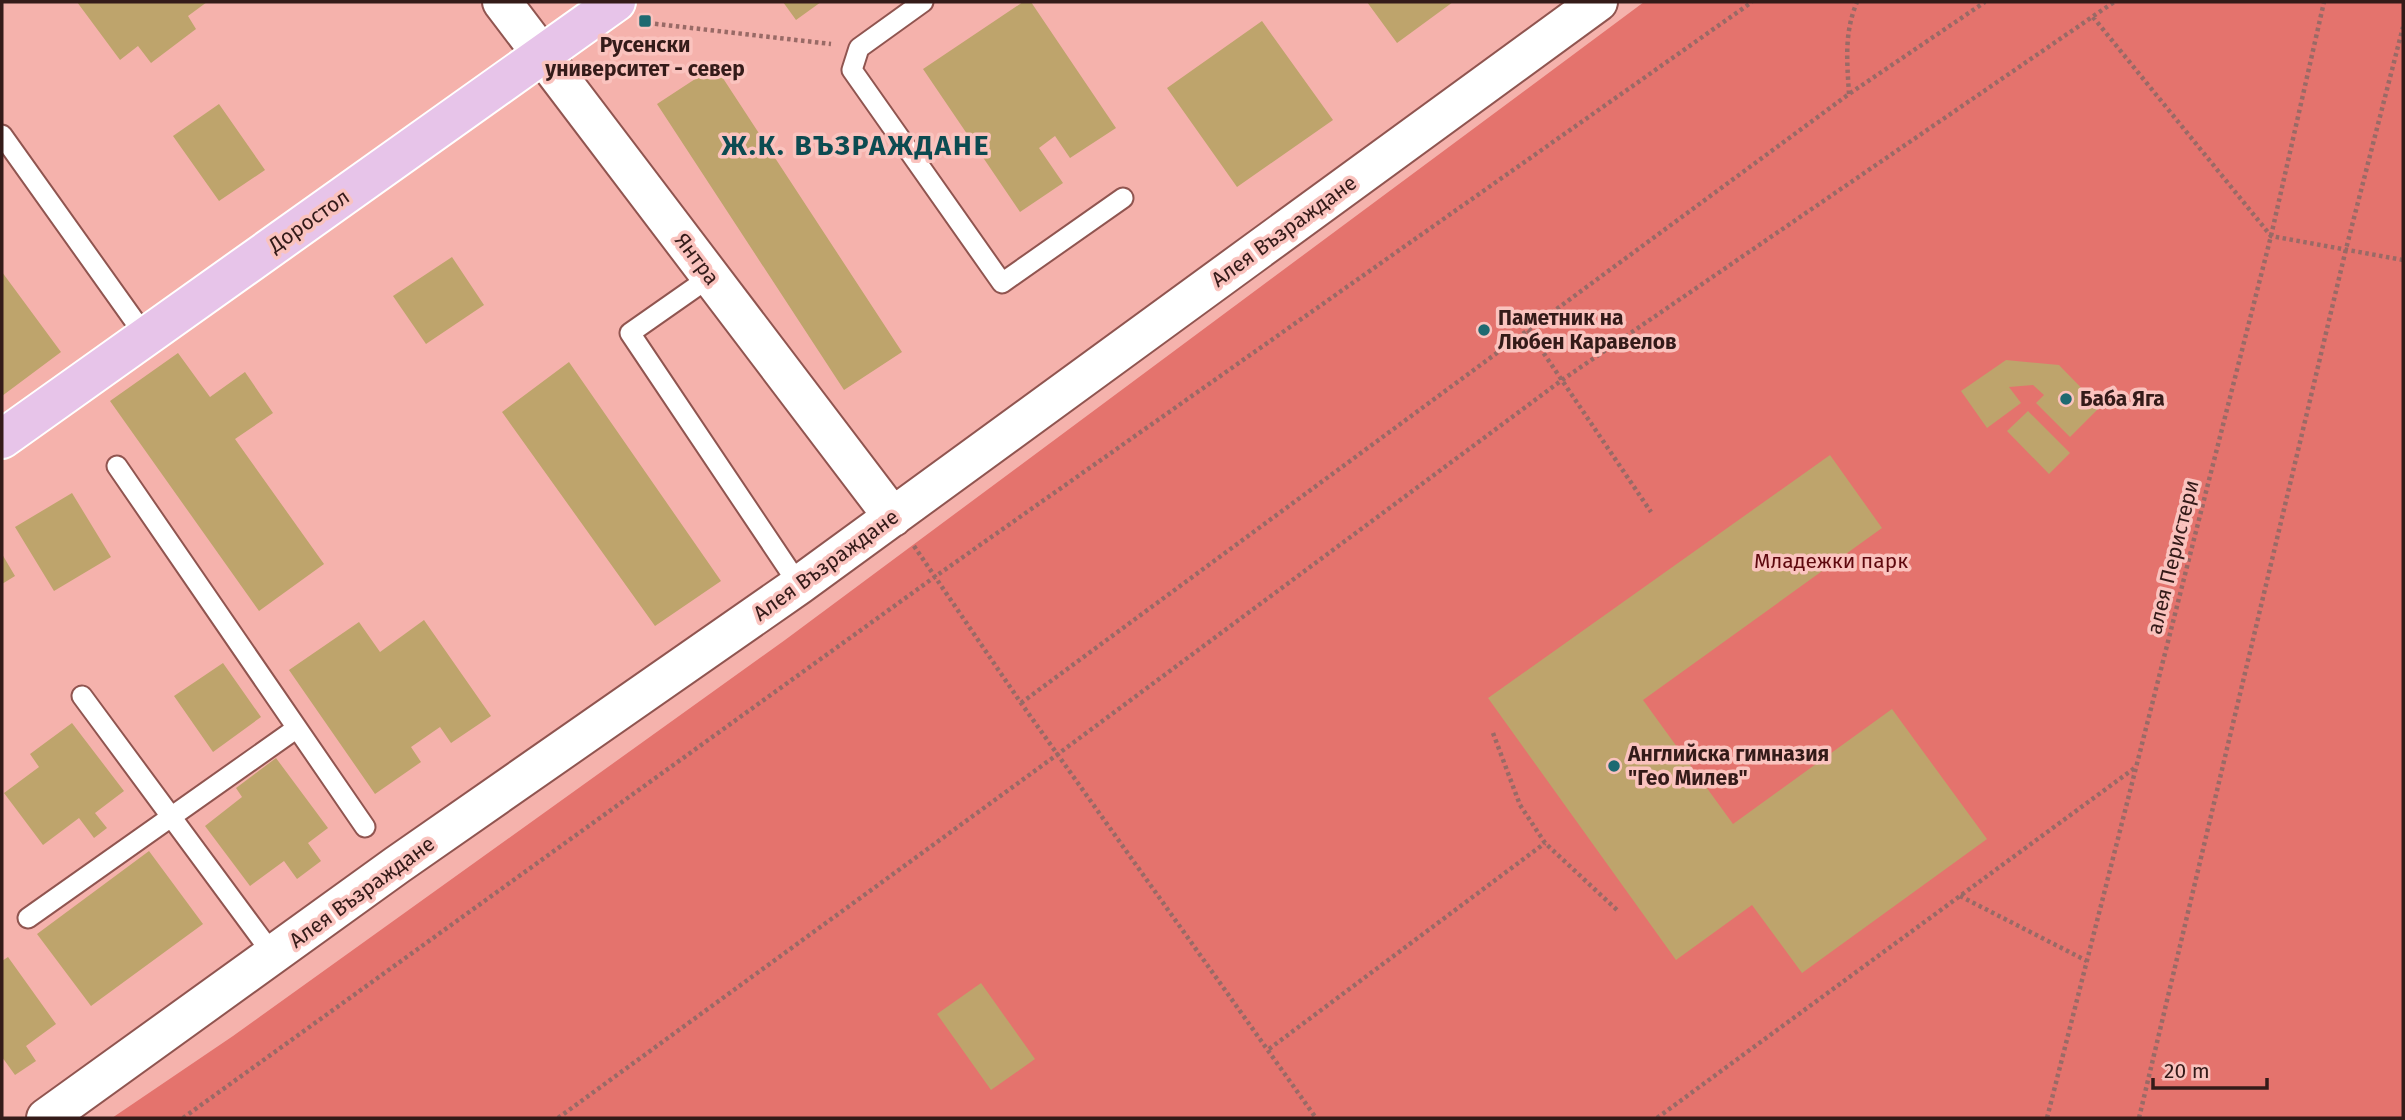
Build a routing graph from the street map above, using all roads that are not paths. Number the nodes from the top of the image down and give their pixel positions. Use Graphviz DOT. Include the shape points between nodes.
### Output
graph roads {
  1 [pos="502,2"];
  2 [pos="923,2"];
  3 [pos="1598,2"];
  4 [pos="605,10"];
  5 [pos="541,55"];
  6 [pos="2,135"];
  7 [pos="1123,198"];
  8 [pos="710,277"];
  9 [pos="146,337"];
  10 [pos="2,439"];
  11 [pos="117,467"];
  12 [pos="893,517"];
  13 [pos="799,585"];
  14 [pos="82,696"];
  15 [pos="297,728"];
  16 [pos="171,817"];
  17 [pos="365,827"];
  18 [pos="28,918"];
  19 [pos="274,956"];
  20 [pos="46,1118"];
  1 -- 5 [label="street, Янтра"];
  2 -- 7 [label="lane" via="859,48 852,71 1002,284"];
  3 -- 12 [label="street, Алея Възраждане"];
  4 -- 5 [label="main road, Доростол"];
  5 -- 8 [label="street, Янтра"];
  5 -- 9 [label="main road, Доростол"];
  6 -- 9 [label="lane"];
  8 -- 12 [label="street, Янтра"];
  8 -- 13 [label="lane" via="630,333"];
  9 -- 10 [label="main road, Доростол"];
  11 -- 15 [label="lane"];
  12 -- 13 [label="street, Алея Възраждане"];
  13 -- 19 [label="street, Алея Възраждане"];
  14 -- 16 [label="lane"];
  15 -- 16 [label="lane"];
  15 -- 17 [label="lane"];
  16 -- 18 [label="lane"];
  16 -- 19 [label="lane"];
  19 -- 20 [label="street, Алея Възраждане"];
}
